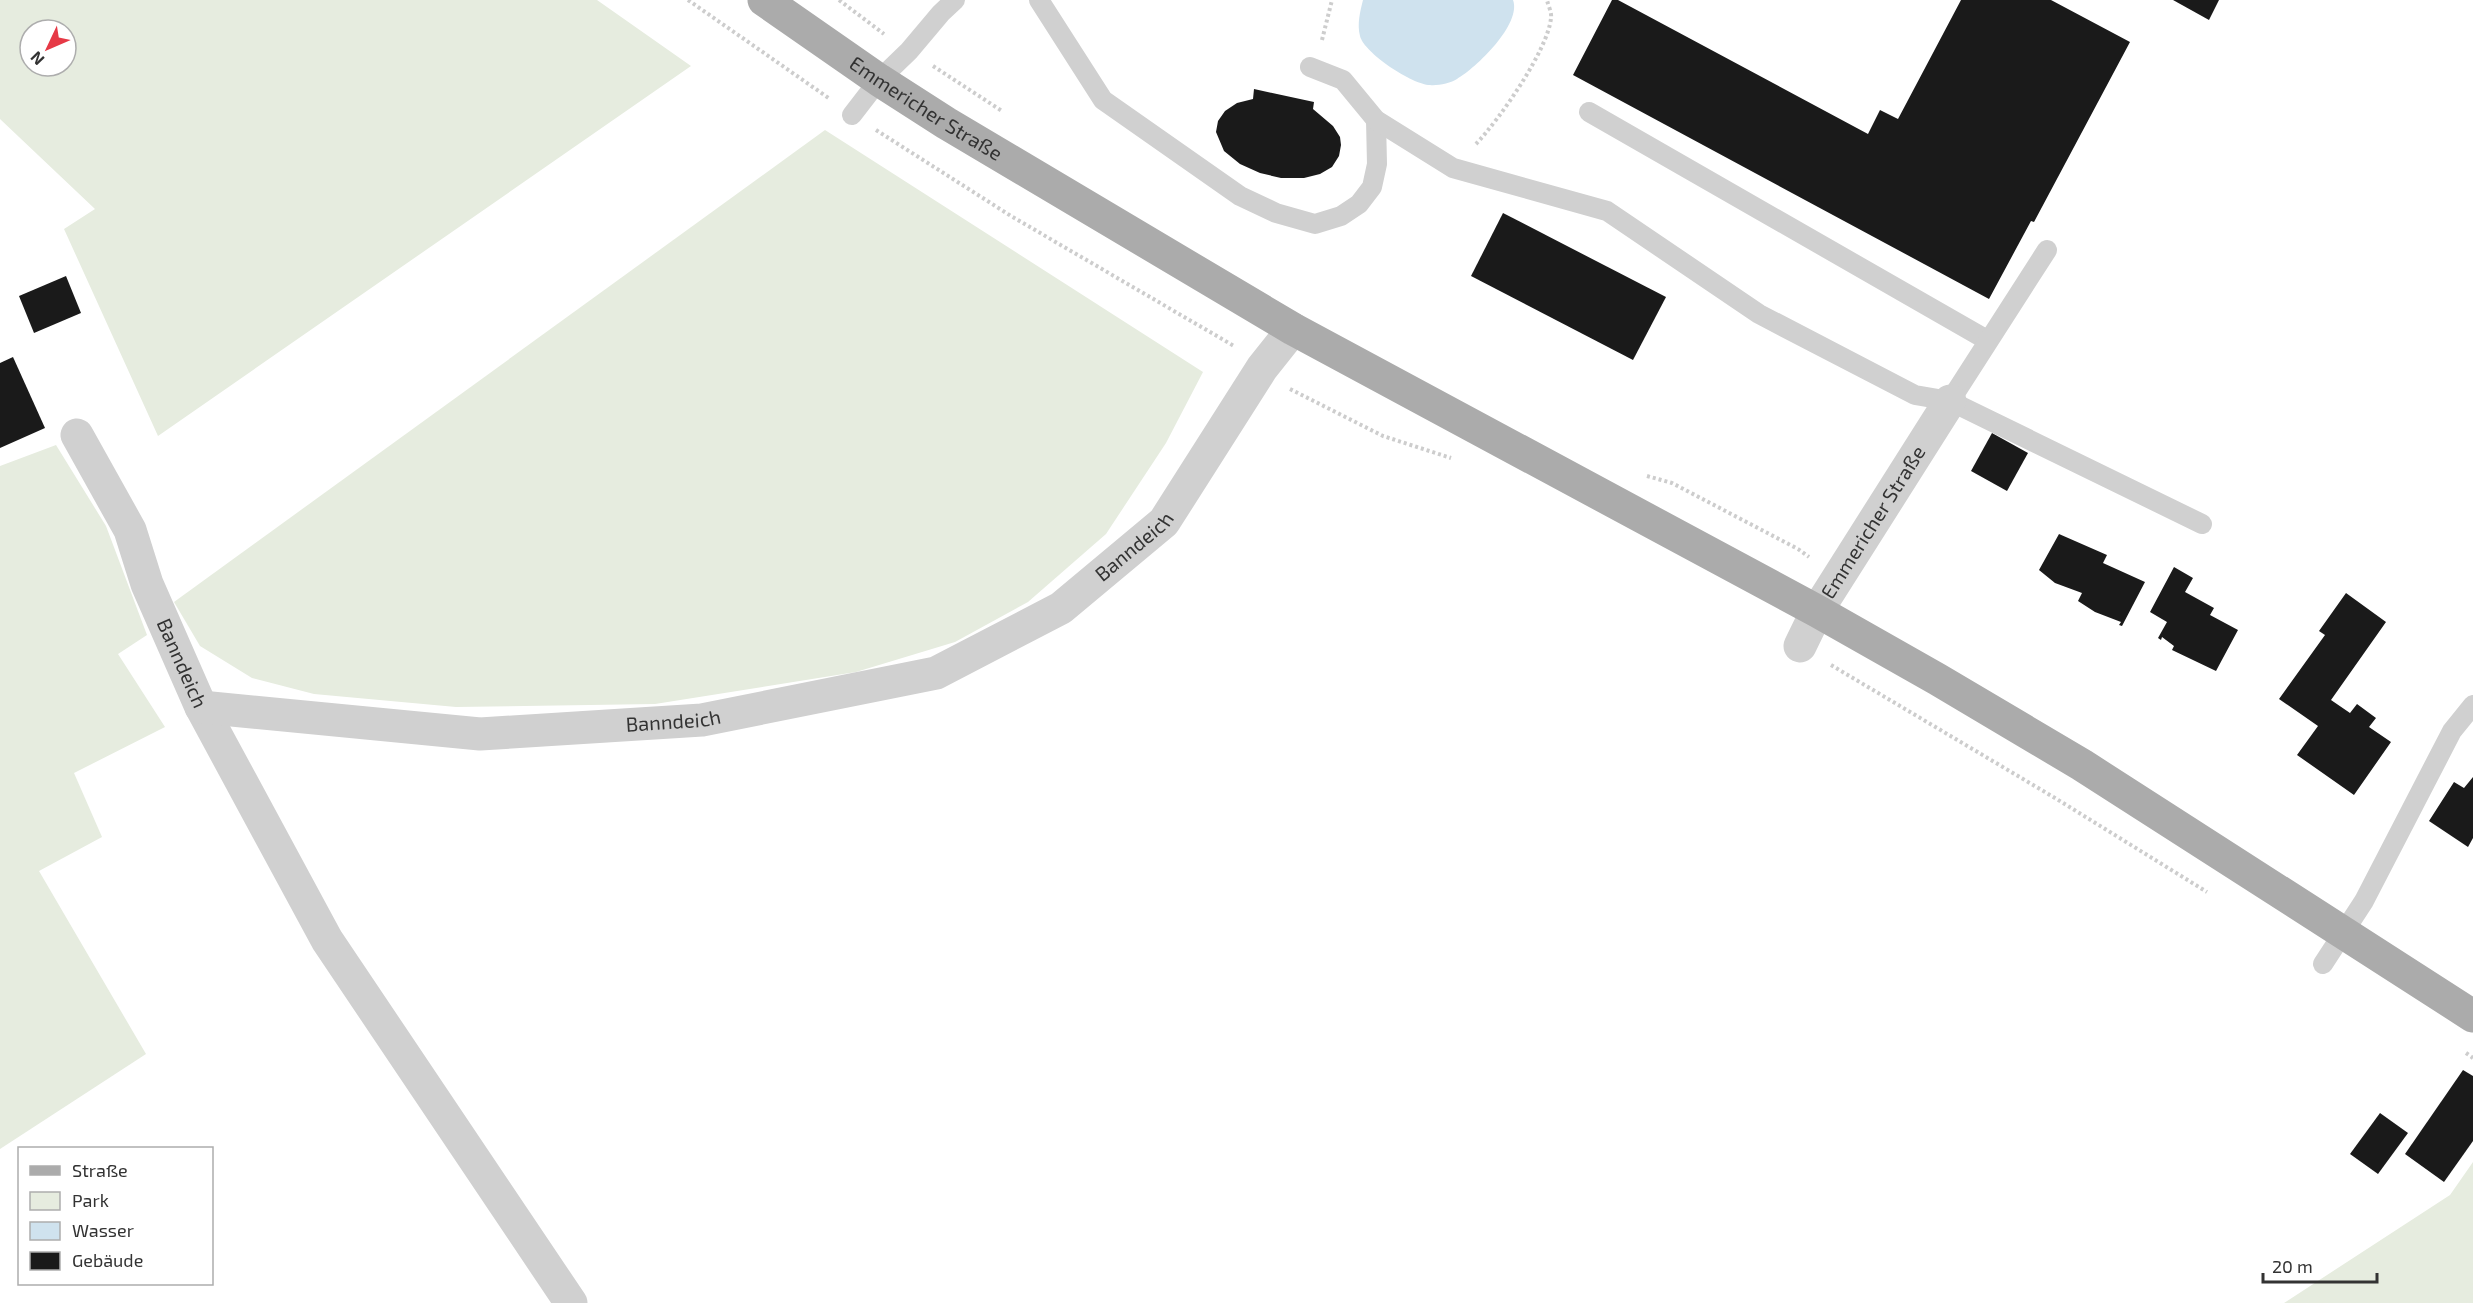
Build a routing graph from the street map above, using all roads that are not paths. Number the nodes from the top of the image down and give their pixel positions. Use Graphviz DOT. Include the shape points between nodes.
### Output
graph roads {
  1 [pos="764,0"];
  2 [pos="955,0"];
  3 [pos="1039,0"];
  4 [pos="1310,67"];
  5 [pos="879,80"];
  6 [pos="1589,112"];
  7 [pos="852,115"];
  8 [pos="1376,120"];
  9 [pos="2047,250"];
  10 [pos="1293,329"];
  11 [pos="1987,340"];
  12 [pos="1950,401"];
  13 [pos="78,435"];
  14 [pos="2202,524"];
  15 [pos="1817,611"];
  16 [pos="1800,646"];
  17 [pos="2473,705"];
  18 [pos="201,706"];
  19 [pos="2343,933"];
  20 [pos="2323,964"];
  21 [pos="2473,1016"];
  22 [pos="571,1303"];
  1 -- 5 [label="main road, Emmericher Straße"];
  2 -- 5 [label="lane"];
  3 -- 8 [label="lane" via="1103,100 1240,196 1276,213 1315,224 1341,216 1359,204 1372,187 1377,164"];
  4 -- 8 [label="lane" via="1343,80"];
  5 -- 7 [label="lane"];
  5 -- 10 [label="main road, Emmericher Straße"];
  6 -- 11 [label="lane"];
  8 -- 12 [label="lane" via="1454,168 1606,211 1759,314 1915,395"];
  9 -- 11 [label="lane"];
  10 -- 15 [label="main road, Emmericher Straße"];
  10 -- 18 [label="street, Banndeich" via="1262,368 1164,522 1061,608 936,673 702,720 480,734"];
  11 -- 12 [label="lane"];
  12 -- 14 [label="lane"];
  12 -- 15 [label="street, Emmericher Straße"];
  13 -- 18 [label="street, Banndeich" via="130,530 147,584"];
  15 -- 16 [label="street, Emmericher Straße"];
  15 -- 19 [label="main road, Emmericher Straße" via="2082,765"];
  17 -- 19 [label="lane" via="2452,731 2364,901"];
  18 -- 22 [label="street" via="327,940"];
  19 -- 20 [label="lane"];
  19 -- 21 [label="main road, Emmericher Straße"];
}
